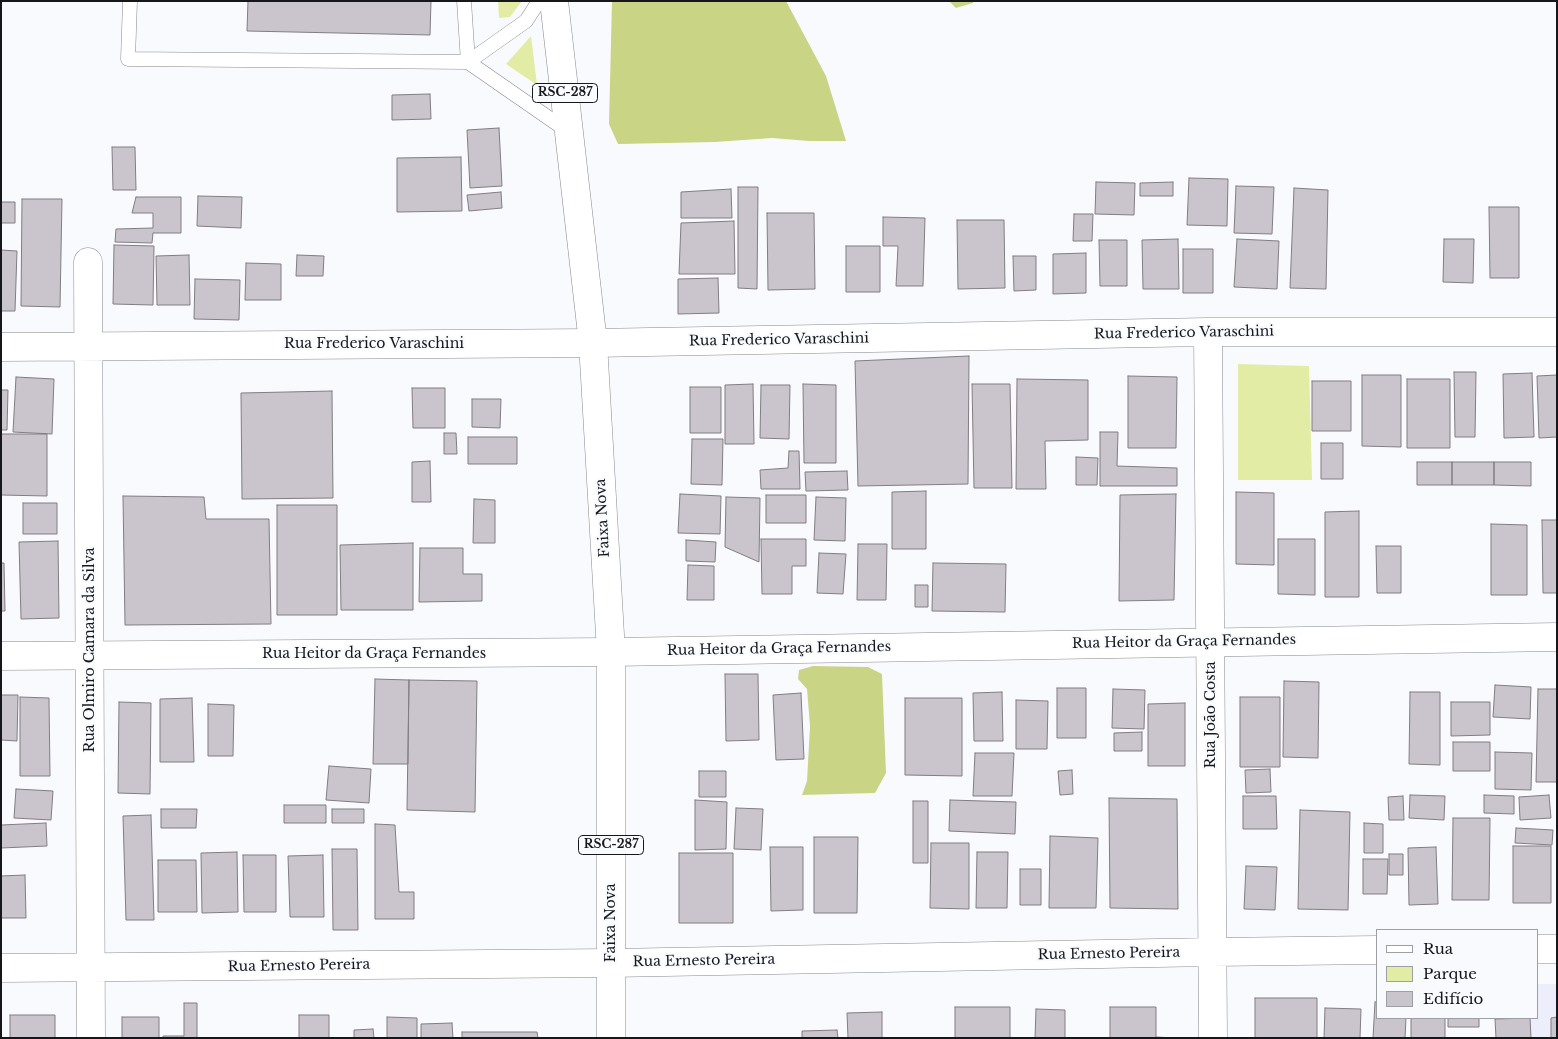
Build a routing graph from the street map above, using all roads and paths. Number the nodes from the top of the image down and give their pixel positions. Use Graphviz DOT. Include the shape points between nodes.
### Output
graph roads {
  1 [pos="130,1"];
  2 [pos="464,1"];
  3 [pos="539,1"];
  4 [pos="554,1"];
  5 [pos="468,62"];
  6 [pos="570,132"];
  7 [pos="88,262"];
  8 [pos="1208,332"];
  9 [pos="1557,332"];
  10 [pos="593,343"];
  11 [pos="89,345"];
  12 [pos="1,347"];
  13 [pos="1557,637"];
  14 [pos="1210,642"];
  15 [pos="611,652"];
  16 [pos="1,656"];
  17 [pos="90,656"];
  18 [pos="1538,949"];
  19 [pos="1557,949"];
  20 [pos="1376,950"];
  21 [pos="1212,952"];
  22 [pos="611,963"];
  23 [pos="1,968"];
  24 [pos="91,968"];
  25 [pos="92,1038"];
  26 [pos="611,1038"];
  27 [pos="1213,1038"];
  1 -- 5 [label="lane" via="128,59"];
  2 -- 5 [label="lane"];
  3 -- 5 [label="lane" via="526,21"];
  4 -- 6 [label="main road, Faixa Nova / RSC-287"];
  5 -- 6 [label="lane"];
  6 -- 10 [label="main road, Faixa Nova / RSC-287"];
  7 -- 11 [label="main road, Rua Olmiro Camara da Silva"];
  8 -- 9 [label="main road, Rua Frederico Varaschini"];
  8 -- 10 [label="main road, Rua Frederico Varaschini"];
  8 -- 14 [label="main road, Rua João Costa"];
  10 -- 11 [label="main road, Rua Frederico Varaschini"];
  10 -- 15 [label="main road, Faixa Nova / RSC-287"];
  11 -- 12 [label="main road, Rua Frederico Varaschini"];
  11 -- 17 [label="main road, Rua Olmiro Camara da Silva"];
  13 -- 14 [label="main road, Rua Heitor da Graça Fernandes"];
  14 -- 15 [label="main road, Rua Heitor da Graça Fernandes"];
  14 -- 21 [label="main road, Rua João Costa"];
  15 -- 17 [label="main road, Rua Heitor da Graça Fernandes"];
  15 -- 22 [label="main road, Faixa Nova / RSC-287"];
  16 -- 17 [label="main road, Rua Heitor da Graça Fernandes"];
  17 -- 24 [label="main road, Rua Olmiro Camara da Silva"];
  18 -- 19 [label="main road"];
  20 -- 21 [label="main road, Rua Ernesto Pereira"];
  21 -- 22 [label="main road, Rua Ernesto Pereira"];
  21 -- 27 [label="main road, Rua João Costa"];
  22 -- 24 [label="main road, Rua Ernesto Pereira"];
  22 -- 26 [label="main road, Faixa Nova / RSC-287"];
  23 -- 24 [label="main road, Rua Ernesto Pereira"];
  24 -- 25 [label="main road, Rua Olmiro Camara da Silva"];
}
